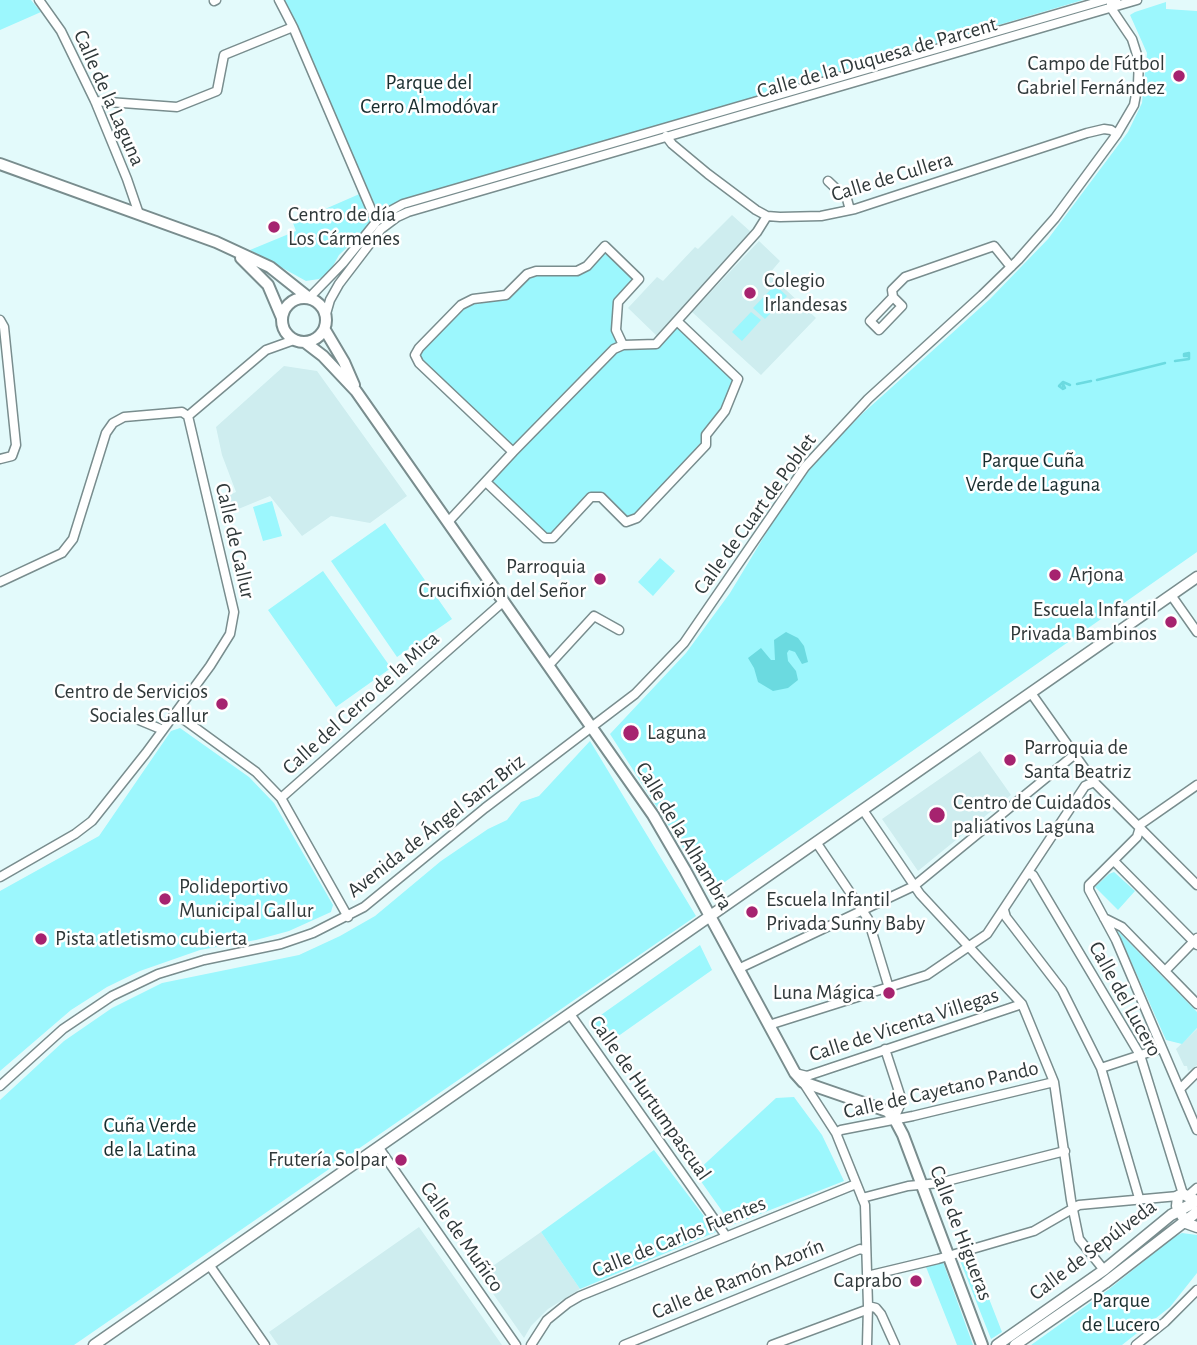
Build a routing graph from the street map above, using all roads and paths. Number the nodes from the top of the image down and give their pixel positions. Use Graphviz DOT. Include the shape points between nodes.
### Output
graph roads {
  1 [pos="41,0"];
  2 [pos="279,0"];
  3 [pos="1137,0"];
  4 [pos="1110,3"];
  5 [pos="293,27"];
  6 [pos="95,102"];
  7 [pos="664,133"];
  8 [pos="1116,134"];
  9 [pos="0,164"];
  10 [pos="828,181"];
  11 [pos="850,210"];
  12 [pos="139,214"];
  13 [pos="767,216"];
  14 [pos="376,221"];
  15 [pos="234,251"];
  16 [pos="1011,267"];
  17 [pos="893,297"];
  18 [pos="309,298"];
  19 [pos="326,314"];
  20 [pos="282,318"];
  21 [pos="0,320"];
  22 [pos="677,321"];
  23 [pos="325,330"];
  24 [pos="294,340"];
  25 [pos="306,343"];
  26 [pos="623,345"];
  27 [pos="356,391"];
  28 [pos="188,416"];
  29 [pos="513,452"];
  30 [pos="0,459"];
  31 [pos="486,482"];
  32 [pos="448,522"];
  33 [pos="1197,577"];
  34 [pos="0,582"];
  35 [pos="1171,595"];
  36 [pos="504,601"];
  37 [pos="619,630"];
  38 [pos="1197,632"];
  39 [pos="549,665"];
  40 [pos="1031,693"];
  41 [pos="175,713"];
  42 [pos="139,720"];
  43 [pos="592,727"];
  44 [pos="163,730"];
  45 [pos="1074,755"];
  46 [pos="1094,782"];
  47 [pos="1197,785"];
  48 [pos="281,798"];
  49 [pos="863,810"];
  50 [pos="1140,830"];
  51 [pos="816,842"];
  52 [pos="1114,861"];
  53 [pos="1028,874"];
  54 [pos="0,877"];
  55 [pos="914,886"];
  56 [pos="1197,886"];
  57 [pos="863,910"];
  58 [pos="1004,911"];
  59 [pos="348,916"];
  60 [pos="710,916"];
  61 [pos="1104,918"];
  62 [pos="1196,941"];
  63 [pos="970,946"];
  64 [pos="738,969"];
  65 [pos="1164,971"];
  66 [pos="889,988"];
  67 [pos="1022,1004"];
  68 [pos="1197,1004"];
  69 [pos="570,1014"];
  70 [pos="769,1025"];
  71 [pos="1162,1048"];
  72 [pos="885,1049"];
  73 [pos="1140,1055"];
  74 [pos="1101,1068"];
  75 [pos="1197,1072"];
  76 [pos="795,1073"];
  77 [pos="803,1082"];
  78 [pos="1054,1082"];
  79 [pos="0,1086"];
  80 [pos="1180,1089"];
  81 [pos="894,1118"];
  82 [pos="1197,1130"];
  83 [pos="836,1133"];
  84 [pos="379,1148"];
  85 [pos="1065,1151"];
  86 [pos="856,1184"];
  87 [pos="922,1185"];
  88 [pos="1191,1197"];
  89 [pos="862,1198"];
  90 [pos="1139,1198"];
  91 [pos="1073,1209"];
  92 [pos="1197,1212"];
  93 [pos="1181,1215"];
  94 [pos="1196,1227"];
  95 [pos="726,1236"];
  96 [pos="866,1251"];
  97 [pos="949,1255"];
  98 [pos="210,1266"];
  99 [pos="1104,1270"];
  100 [pos="867,1276"];
  101 [pos="1197,1290"];
  102 [pos="867,1308"];
  103 [pos="94,1345"];
  104 [pos="265,1345"];
  105 [pos="516,1345"];
  106 [pos="531,1345"];
  107 [pos="624,1345"];
  108 [pos="772,1345"];
  109 [pos="866,1345"];
  110 [pos="895,1345"];
  111 [pos="982,1345"];
  112 [pos="997,1345"];
  113 [pos="1015,1345"];
  114 [pos="1136,1345"];
  1 -- 6 [label="street, Calle de la Laguna"];
  2 -- 5 [label="street"];
  3 -- 4 [label="street, Calle de la Duquesa de Parcent"];
  4 -- 7 [label="street, Calle de la Duquesa de Parcent"];
  4 -- 8 [label="street, Calle de Cuart de Poblet" via="1132,38 1139,61 1134,105"];
  5 -- 6 [label="street" via="223,55 217,91 177,107"];
  5 -- 14 [label="street"];
  6 -- 12 [label="street, Calle de la Laguna"];
  7 -- 13 [label="street" via="708,174"];
  7 -- 14 [label="street, Calle de la Duquesa de Parcent" via="403,204"];
  7 -- 19 [label="street, Calle de la Duquesa de Parcent" via="397,217 381,229 344,277"];
  8 -- 11 [label="street, Calle de Cullera" via="1104,129"];
  8 -- 16 [label="street, Calle de Cuart de Poblet" via="1055,218"];
  9 -- 12 [label="main road"];
  10 -- 11 [label="street" via="847,199"];
  11 -- 13 [label="street, Calle de Cullera" via="821,216"];
  12 -- 15 [label="main road"];
  13 -- 22 [label="street"];
  14 -- 18 [label="street, Calle de la Duquesa de Parcent"];
  15 -- 18 [label="main road" via="270,267"];
  15 -- 20 [label="main road" via="268,285"];
  16 -- 17 [label="street" via="994,246 905,277 892,290"];
  16 -- 43 [label="street, Calle de Cuart de Poblet" via="868,399 805,467 684,643 635,694"];
  18 -- 19 [label="main road"];
  18 -- 20 [label="main road" via="291,302"];
  19 -- 23 [label="main road"];
  20 -- 24 [label="main road" via="283,329"];
  21 -- 30 [label="street" via="16,445 12,456"];
  22 -- 26 [label="street" via="656,344"];
  22 -- 31 [label="street" via="738,379 725,411 706,435 706,445 637,518 626,523 601,497 591,497 553,538 545,538"];
  23 -- 25 [label="main road"];
  23 -- 27 [label="main road, Calle de la Alhambra"];
  24 -- 25 [label="main road"];
  24 -- 28 [label="street" via="266,350"];
  25 -- 27 [label="main road, Calle de la Alhambra"];
  26 -- 29 [label="street"];
  26 -- 29 [label="street" via="616,330 618,302 639,279 605,246 577,271 536,271 506,295 461,305 415,355"];
  27 -- 32 [label="main road, Calle de la Alhambra"];
  28 -- 34 [label="street" via="182,412 124,417 113,423 73,539 62,553"];
  28 -- 41 [label="street, Calle de Gallur" via="234,612 230,634"];
  29 -- 31 [label="street"];
  31 -- 32 [label="street"];
  32 -- 36 [label="main road, Calle de la Alhambra"];
  33 -- 35 [label="street"];
  35 -- 38 [label="street"];
  35 -- 40 [label="street"];
  36 -- 39 [label="main road, Calle de la Alhambra"];
  36 -- 48 [label="street, Calle del Cerro de la Mica"];
  37 -- 39 [label="street" via="594,615"];
  39 -- 43 [label="main road, Calle de la Alhambra"];
  40 -- 45 [label="street"];
  40 -- 49 [label="street"];
  41 -- 44 [label="street, Calle de Gallur"];
  41 -- 48 [label="street, Calle del Cerro de la Mica" via="256,772"];
  42 -- 44 [label="street"];
  43 -- 59 [label="street, Avenida de Ángel Sanz Briz"];
  43 -- 60 [label="main road, Calle de la Alhambra" via="653,815"];
  44 -- 54 [label="street, Calle de Gallur" via="92,821"];
  45 -- 46 [label="street"];
  45 -- 55 [label="street"];
  46 -- 50 [label="street"];
  46 -- 53 [label="street" via="1085,786"];
  47 -- 50 [label="street" via="1141,824"];
  48 -- 59 [label="street"];
  49 -- 51 [label="street"];
  49 -- 55 [label="street"];
  50 -- 52 [label="street"];
  50 -- 56 [label="street"];
  51 -- 57 [label="street"];
  51 -- 60 [label="street"];
  52 -- 61 [label="street" via="1089,885"];
  52 -- 62 [label="street"];
  53 -- 58 [label="street"];
  53 -- 73 [label="street, Calle del Lucero" via="1033,875"];
  55 -- 57 [label="street"];
  55 -- 63 [label="street"];
  57 -- 64 [label="street"];
  57 -- 66 [label="street"];
  58 -- 63 [label="street" via="991,931"];
  58 -- 74 [label="street" via="1062,990"];
  59 -- 79 [label="street, Avenida de Ángel Sanz Briz" via="281,944 158,974 112,996 63,1029"];
  60 -- 64 [label="main road, Calle de la Alhambra"];
  60 -- 69 [label="street"];
  61 -- 65 [label="street" via="1122,927"];
  61 -- 71 [label="street"];
  62 -- 65 [label="street"];
  63 -- 66 [label="street" via="927,975"];
  63 -- 67 [label="street"];
  64 -- 70 [label="main road, Calle de la Alhambra"];
  65 -- 68 [label="street"];
  66 -- 70 [label="street"];
  67 -- 72 [label="street, Calle de Vicenta Villegas"];
  67 -- 78 [label="street"];
  69 -- 84 [label="street"];
  69 -- 95 [label="street, Calle de Hurtumpascual"];
  70 -- 76 [label="main road, Calle de la Alhambra"];
  71 -- 73 [label="street"];
  71 -- 80 [label="street"];
  72 -- 76 [label="street, Calle de Vicenta Villegas" via="807,1076"];
  72 -- 81 [label="street" via="902,1101"];
  73 -- 74 [label="street"];
  73 -- 88 [label="street, Calle del Lucero"];
  74 -- 90 [label="street"];
  75 -- 80 [label="street"];
  76 -- 77 [label="main road, Calle de la Alhambra"];
  77 -- 81 [label="main road" via="887,1111"];
  77 -- 83 [label="street, Calle de la Alhambra"];
  78 -- 81 [label="street, Calle de Cayetano Pando"];
  78 -- 85 [label="street"];
  80 -- 82 [label="street"];
  81 -- 83 [label="street, Calle de Cayetano Pando"];
  81 -- 87 [label="main road, Calle de Higueras"];
  83 -- 86 [label="street, Calle de la Alhambra"];
  84 -- 98 [label="street"];
  84 -- 105 [label="street, Calle de Muñico"];
  85 -- 87 [label="street"];
  85 -- 91 [label="street"];
  86 -- 89 [label="street, Calle de la Alhambra"];
  86 -- 95 [label="street, Calle de Carlos Fuentes"];
  87 -- 89 [label="street"];
  87 -- 97 [label="main road, Calle de Higueras"];
  88 -- 90 [label="street"];
  88 -- 93 [label="street, Calle de Sepúlveda"];
  88 -- 93 [label="street, Calle de Sepúlveda"];
  89 -- 96 [label="street, Calle de la Alhambra"];
  90 -- 91 [label="street"];
  91 -- 97 [label="street" via="1034,1231"];
  91 -- 99 [label="street" via="1079,1239"];
  92 -- 93 [label="street, Calle de Sepúlveda"];
  93 -- 94 [label="street, Calle de Sepúlveda"];
  93 -- 99 [label="street, Calle de Sepúlveda"];
  93 -- 113 [label="street, Calle de Sepúlveda" via="1105,1283"];
  95 -- 106 [label="street, Calle de Carlos Fuentes" via="568,1303 547,1320"];
  96 -- 100 [label="street, Calle de la Alhambra"];
  96 -- 107 [label="street, Calle de Ramón Azorín" via="860,1249"];
  97 -- 100 [label="street"];
  97 -- 111 [label="main road, Calle de Higueras"];
  98 -- 103 [label="street"];
  98 -- 104 [label="street"];
  99 -- 112 [label="street, Calle de Sepúlveda"];
  100 -- 102 [label="street, Calle de la Alhambra"];
  101 -- 114 [label="street"];
  102 -- 108 [label="street"];
  102 -- 109 [label="street, Calle de la Alhambra"];
  102 -- 110 [label="street" via="881,1314"];
}
